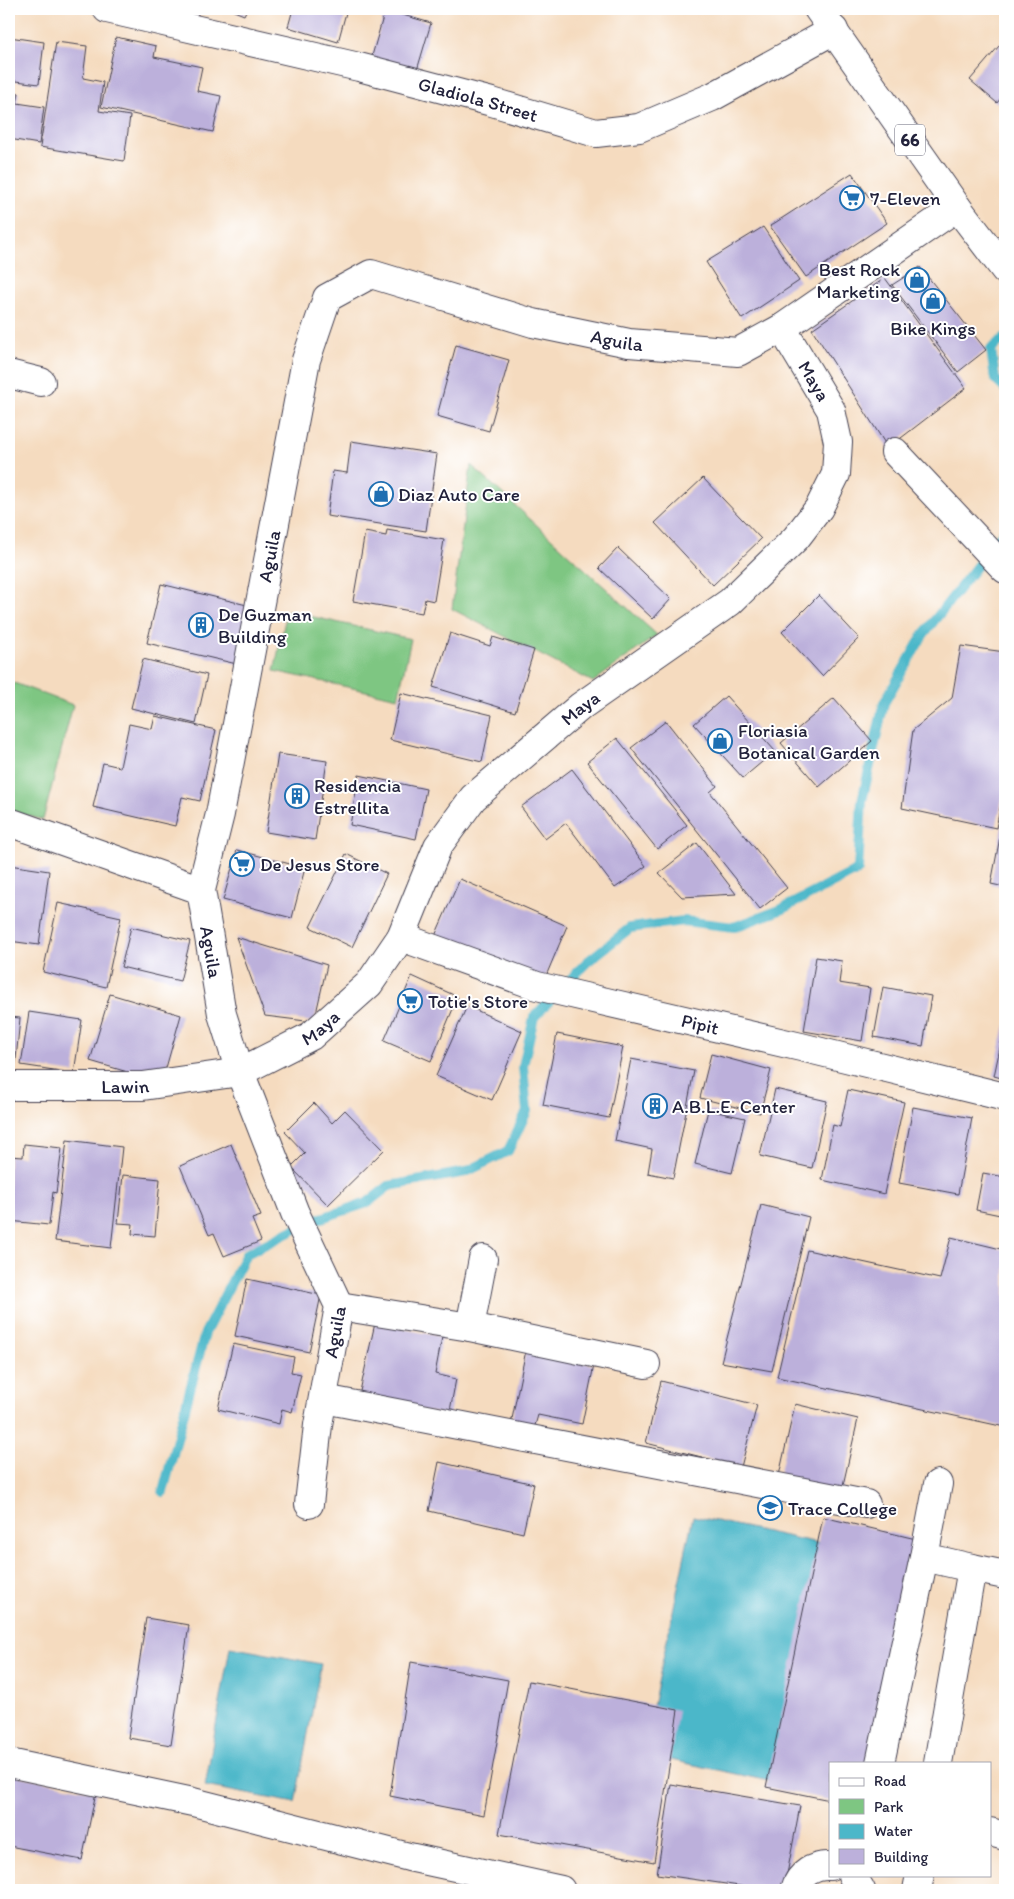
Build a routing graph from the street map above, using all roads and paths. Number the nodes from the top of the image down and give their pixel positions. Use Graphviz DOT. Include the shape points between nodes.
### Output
graph roads {
  1 [pos="107,9"];
  2 [pos="818,9"];
  3 [pos="834,30"];
  4 [pos="957,207"];
  5 [pos="1005,270"];
  6 [pos="782,328"];
  7 [pos="9,374"];
  8 [pos="41,382"];
  9 [pos="895,452"];
  10 [pos="995,557"];
  11 [pos="9,822"];
  12 [pos="201,890"];
  13 [pos="401,937"];
  14 [pos="240,1072"];
  15 [pos="9,1086"];
  16 [pos="1005,1097"];
  17 [pos="483,1259"];
  18 [pos="340,1306"];
  19 [pos="470,1327"];
  20 [pos="646,1364"];
  21 [pos="324,1399"];
  22 [pos="938,1484"];
  23 [pos="309,1504"];
  24 [pos="866,1504"];
  25 [pos="924,1557"];
  26 [pos="972,1568"];
  27 [pos="1005,1574"];
  28 [pos="880,1762"];
  29 [pos="938,1762"];
  30 [pos="9,1764"];
  31 [pos="992,1833"];
  32 [pos="1005,1836"];
  33 [pos="829,1866"];
  34 [pos="853,1876"];
  35 [pos="920,1876"];
  36 [pos="561,1890"];
  37 [pos="795,1890"];
  38 [pos="861,1890"];
  39 [pos="917,1890"];
  1 -- 3 [label="street, Gladiola Street" via="369,70 596,133 639,128 712,97"];
  2 -- 3 [label="street, 66"];
  3 -- 4 [label="street, 66"];
  4 -- 5 [label="street, 66"];
  4 -- 6 [label="street, Aguila"];
  6 -- 12 [label="street, Aguila" via="738,352 629,343 533,323 371,274 327,298 306,360 220,814"];
  6 -- 13 [label="street, Maya" via="831,410 838,442 836,474 819,508 796,538 730,602 581,706 473,798 438,846"];
  7 -- 8 [label="street"];
  9 -- 10 [label="street"];
  11 -- 12 [label="street"];
  12 -- 14 [label="street, Aguila" via="222,1014"];
  13 -- 14 [label="street, Maya" via="369,984 311,1036"];
  13 -- 16 [label="street, Pipit" via="537,986"];
  14 -- 15 [label="street, Lawin" via="143,1086"];
  14 -- 18 [label="street, Aguila" via="300,1225"];
  17 -- 19 [label="street"];
  18 -- 19 [label="street"];
  18 -- 21 [label="street, Aguila"];
  19 -- 20 [label="street"];
  21 -- 23 [label="street, Aguila"];
  21 -- 24 [label="street"];
  22 -- 25 [label="street"];
  25 -- 26 [label="street"];
  25 -- 28 [label="street"];
  26 -- 27 [label="street"];
  26 -- 29 [label="street"];
  30 -- 36 [label="street" via="193,1802 409,1857"];
  31 -- 32 [label="street"];
  33 -- 37 [label="street" via="807,1872"];
  34 -- 38 [label="street"];
  35 -- 39 [label="street"];
}
